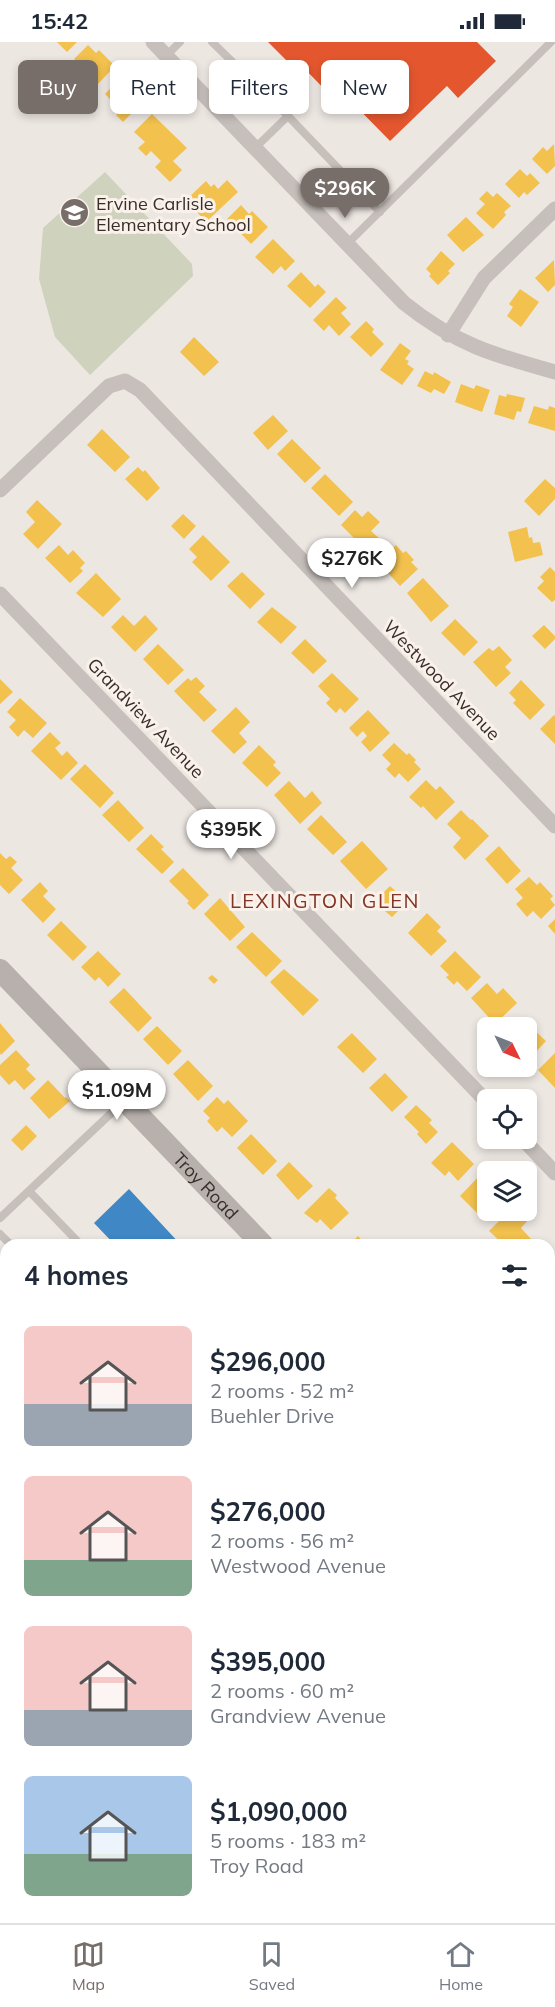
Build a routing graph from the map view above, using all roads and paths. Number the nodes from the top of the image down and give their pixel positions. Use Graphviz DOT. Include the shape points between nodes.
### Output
graph roads {
  1 [pos="153,42"];
  2 [pos="180,42"];
  3 [pos="212,42"];
  4 [pos="551,42"];
  5 [pos="166,56"];
  6 [pos="288,116"];
  7 [pos="255,148"];
  8 [pos="555,209"];
  9 [pos="380,212"];
  10 [pos="347,244"];
  11 [pos="448,335"];
  12 [pos="555,372"];
  13 [pos="0,490"];
  14 [pos="0,594"];
  15 [pos="555,826"];
  16 [pos="0,970"];
  17 [pos="477,1092"];
  18 [pos="125,1100"];
  19 [pos="532,1149"];
  20 [pos="555,1173"];
  21 [pos="29,1191"];
  22 [pos="0,1218"];
  23 [pos="75,1239"];
  24 [pos="257,1239"];
  1 -- 5 [label="street"];
  2 -- 5 [label="lane"];
  3 -- 6 [label="lane"];
  4 -- 9 [label="lane"];
  5 -- 7 [label="street"];
  6 -- 7 [label="lane"];
  6 -- 9 [label="lane"];
  7 -- 10 [label="street"];
  8 -- 11 [label="street" via="484,278"];
  9 -- 10 [label="lane"];
  10 -- 11 [label="street" via="404,303"];
  11 -- 12 [label="street" via="502,357"];
  13 -- 15 [label="street, Westwood Avenue" via="109,386 125,381 140,390"];
  14 -- 17 [label="street, Grandview Avenue"];
  16 -- 18 [label="street, Troy Road"];
  18 -- 21 [label="lane"];
  18 -- 24 [label="street, Troy Road"];
  19 -- 20 [label="street"];
  21 -- 22 [label="lane"];
  21 -- 23 [label="lane"];
}
